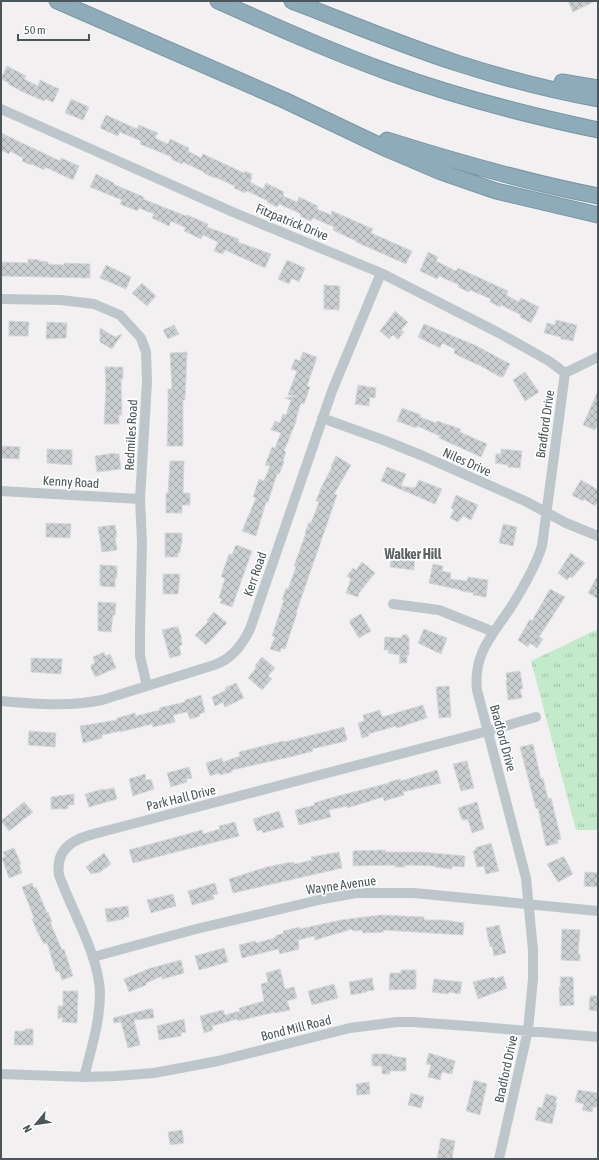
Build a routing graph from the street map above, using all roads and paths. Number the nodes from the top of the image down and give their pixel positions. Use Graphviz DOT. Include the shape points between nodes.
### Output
graph roads {
  1 [pos="57,1"];
  2 [pos="218,1"];
  3 [pos="292,1"];
  4 [pos="324,13"];
  5 [pos="598,88"];
  6 [pos="598,99"];
  7 [pos="284,100"];
  8 [pos="1,109"];
  9 [pos="598,130"];
  10 [pos="598,196"];
  11 [pos="598,215"];
  12 [pos="381,272"];
  13 [pos="1,299"];
  14 [pos="598,357"];
  15 [pos="565,373"];
  16 [pos="322,418"];
  17 [pos="1,491"];
  18 [pos="140,499"];
  19 [pos="546,512"];
  20 [pos="598,536"];
  21 [pos="393,604"];
  22 [pos="494,632"];
  23 [pos="147,686"];
  24 [pos="1,701"];
  25 [pos="536,717"];
  26 [pos="488,731"];
  27 [pos="529,904"];
  28 [pos="598,911"];
  29 [pos="93,957"];
  30 [pos="528,1030"];
  31 [pos="598,1037"];
  32 [pos="1,1074"];
  33 [pos="84,1077"];
  34 [pos="499,1159"];
  1 -- 7 [label="highway"];
  2 -- 9 [label="highway" via="311,42 389,72 515,112"];
  3 -- 4 [label="highway"];
  4 -- 5 [label="highway" via="400,39 523,74"];
  4 -- 6 [label="highway" via="456,63 521,82"];
  7 -- 10 [label="highway" via="368,133 434,155 565,190"];
  7 -- 11 [label="highway" via="441,172 496,191"];
  8 -- 12 [label="street, Fitzpatrick Drive" via="214,204"];
  12 -- 15 [label="street, Fitzpatrick Drive" via="549,361"];
  12 -- 16 [label="street, Kerr Road"];
  13 -- 18 [label="street, Redmiles Road" via="62,300 94,304 120,315 141,338 146,352 147,382"];
  14 -- 15 [label="street"];
  15 -- 19 [label="street, Bradford Drive"];
  16 -- 19 [label="street, Niles Drive" via="423,456"];
  16 -- 23 [label="street, Kerr Road" via="250,629 244,640 234,653 221,663"];
  17 -- 18 [label="street, Kenny Road"];
  18 -- 23 [label="street, Redmiles Road" via="140,656"];
  19 -- 20 [label="street, Niles Drive"];
  19 -- 22 [label="street, Bradford Drive" via="542,546 536,561 517,598"];
  21 -- 22 [label="street" via="439,610"];
  22 -- 26 [label="street, Bradford Drive" via="480,658 476,676 477,690"];
  23 -- 24 [label="street, Kerr Road" via="85,703"];
  25 -- 26 [label="street, Park Hall Drive"];
  26 -- 27 [label="street, Bradford Drive" via="524,872"];
  26 -- 29 [label="street, Park Hall Drive" via="78,839 65,850 58,869"];
  27 -- 28 [label="street, Wayne Avenue"];
  27 -- 29 [label="street, Wayne Avenue" via="414,893 356,893 196,929"];
  27 -- 30 [label="street, Bradford Drive" via="534,966"];
  29 -- 33 [label="street, Park Hall Drive" via="99,981 100,1004"];
  30 -- 31 [label="street, Bond Mill Road"];
  30 -- 33 [label="street, Bond Mill Road" via="413,1022 382,1023 331,1032 185,1068 154,1073"];
  30 -- 34 [label="street, Bradford Drive"];
  32 -- 33 [label="street, Bond Mill Road"];
}
